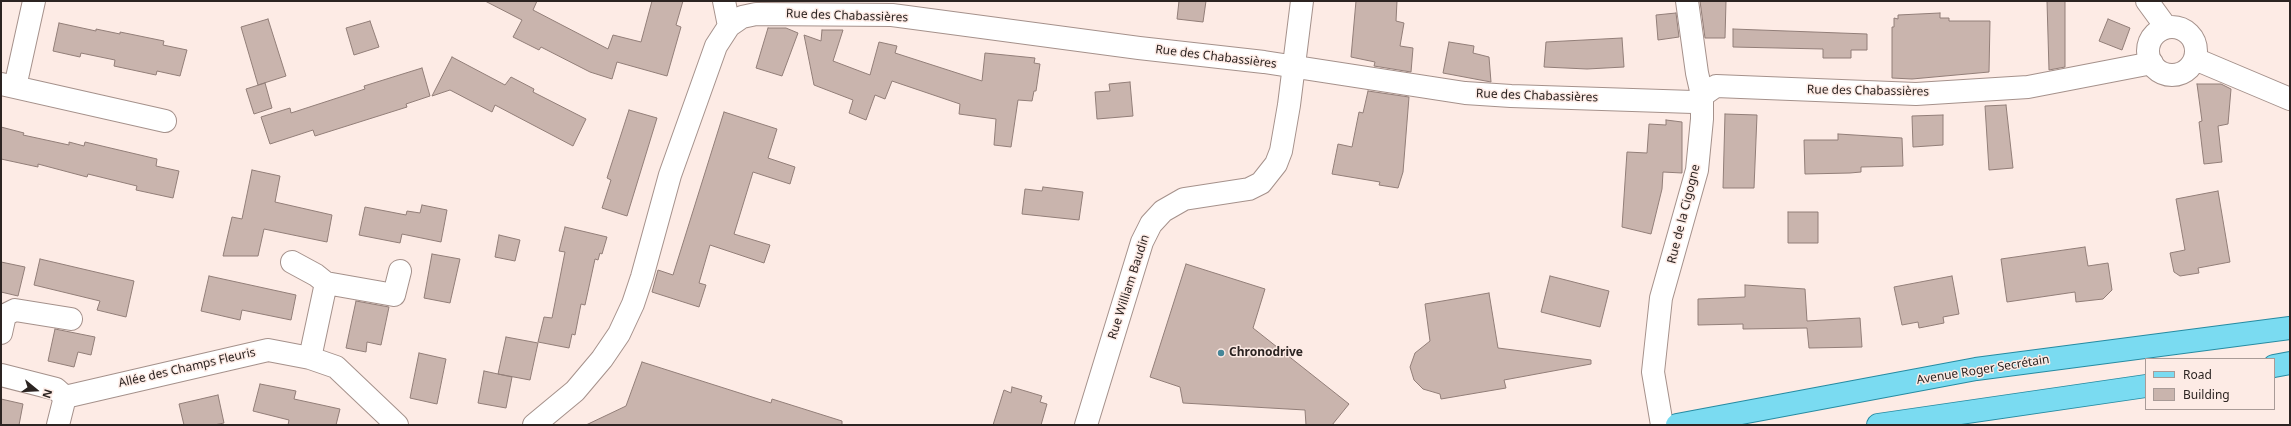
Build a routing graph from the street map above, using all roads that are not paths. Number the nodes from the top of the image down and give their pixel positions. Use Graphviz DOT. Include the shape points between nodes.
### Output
graph roads {
  1 [pos="34,1"];
  2 [pos="724,1"];
  3 [pos="1302,1"];
  4 [pos="1687,1"];
  5 [pos="2147,1"];
  6 [pos="729,26"];
  7 [pos="2166,27"];
  8 [pos="2196,58"];
  9 [pos="2152,63"];
  10 [pos="1294,67"];
  11 [pos="8,86"];
  12 [pos="1702,95"];
  13 [pos="2290,99"];
  14 [pos="166,121"];
  15 [pos="292,262"];
  16 [pos="400,271"];
  17 [pos="326,283"];
  18 [pos="2290,318"];
  19 [pos="71,319"];
  20 [pos="2290,328"];
  21 [pos="1,333"];
  22 [pos="2228,336"];
  23 [pos="310,358"];
  24 [pos="2290,363"];
  25 [pos="2275,366"];
  26 [pos="1,374"];
  27 [pos="2275,378"];
  28 [pos="2290,378"];
  29 [pos="2145,386"];
  30 [pos="65,397"];
  31 [pos="58,425"];
  32 [pos="397,425"];
  33 [pos="534,425"];
  34 [pos="1086,425"];
  35 [pos="1662,425"];
  36 [pos="1677,425"];
  37 [pos="1878,425"];
  1 -- 11 [label="street"];
  2 -- 6 [label="street"];
  3 -- 10 [label="street, Rue William Baudin"];
  4 -- 12 [label="street, Rue de la Cigogne"];
  5 -- 7 [label="street"];
  6 -- 10 [label="street, Rue des Chabassières" via="742,17 756,14 892,15"];
  6 -- 33 [label="street, Rue des Chabassières" via="716,46 670,175 633,304 602,359 575,391"];
  7 -- 8 [label="street" via="2182,28 2189,33 2197,49"];
  7 -- 9 [label="street" via="2150,41 2149,56"];
  8 -- 9 [label="street" via="2185,72 2176,75 2159,71"];
  8 -- 13 [label="street"];
  9 -- 12 [label="street, Rue des Chabassières" via="2028,87 1916,94 1716,86"];
  10 -- 12 [label="street, Rue des Chabassières" via="1465,93 1693,102"];
  10 -- 34 [label="street, Rue William Baudin" via="1281,151 1276,164 1261,183 1249,189 1178,201 1163,211 1146,233"];
  11 -- 14 [label="street"];
  12 -- 35 [label="street, Rue de la Cigogne" via="1697,170 1661,298 1653,372"];
  15 -- 17 [label="street" via="316,274"];
  16 -- 17 [label="street" via="394,295"];
  17 -- 23 [label="street"];
  18 -- 22 [label="main road"];
  19 -- 21 [label="street" via="15,310 5,315"];
  20 -- 22 [label="main road, Avenue Roger Secrétain"];
  22 -- 36 [label="main road, Avenue Roger Secrétain" via="1976,369"];
  23 -- 30 [label="street, Allée des Champs Fleuris" via="268,350"];
  23 -- 32 [label="street, Allée des Champs Fleuris" via="336,366"];
  24 -- 25 [label="main road"];
  26 -- 30 [label="street" via="56,389"];
  27 -- 28 [label="main road"];
  29 -- 37 [label="main road"];
  30 -- 31 [label="street"];
}
